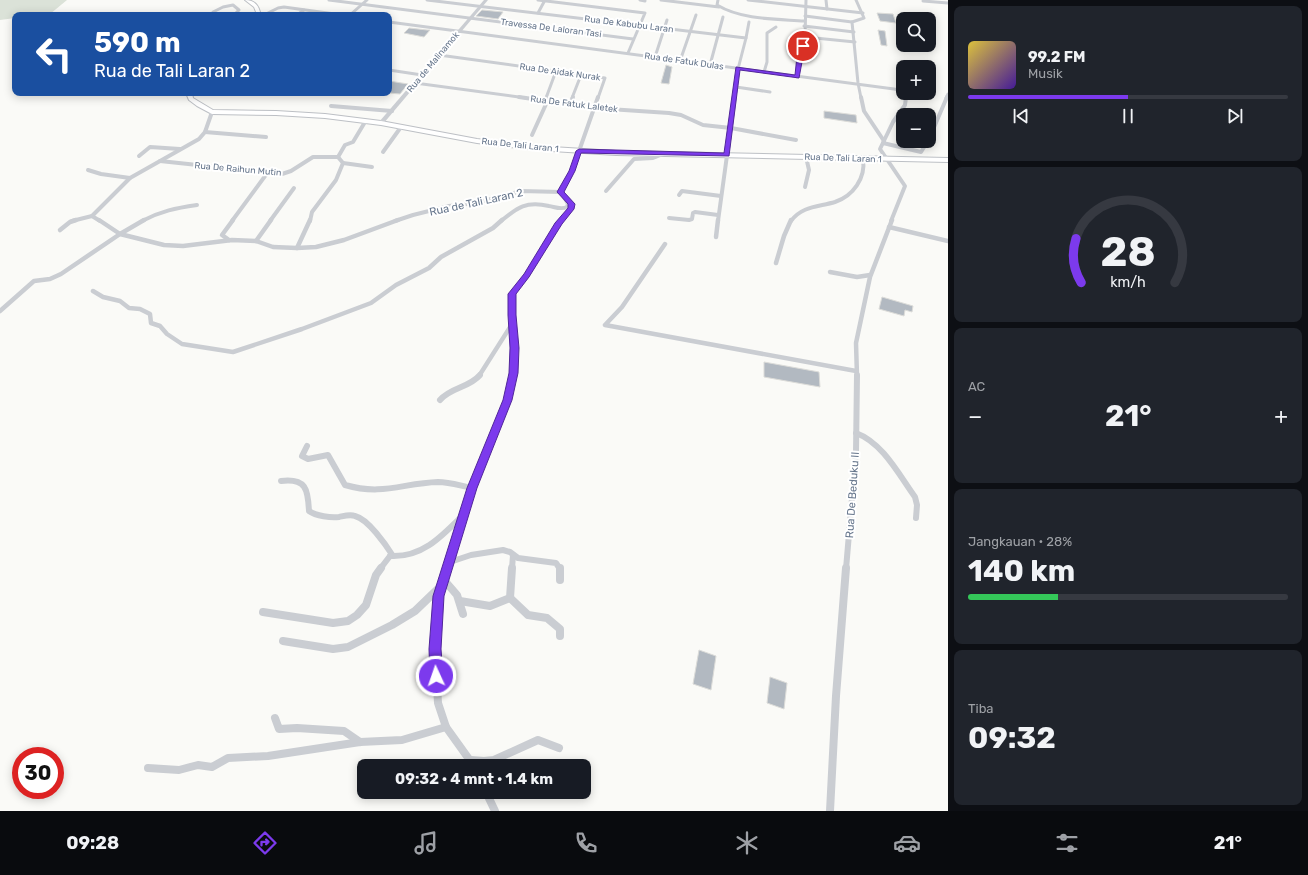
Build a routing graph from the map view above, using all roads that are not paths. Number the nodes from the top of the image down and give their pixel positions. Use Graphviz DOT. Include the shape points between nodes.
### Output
graph roads {
  1 [pos="247,0"];
  2 [pos="329,0"];
  3 [pos="367,0"];
  4 [pos="427,0"];
  5 [pos="486,0"];
  6 [pos="538,0"];
  7 [pos="545,0"];
  8 [pos="640,0"];
  9 [pos="661,0"];
  10 [pos="718,0"];
  11 [pos="748,0"];
  12 [pos="785,0"];
  13 [pos="806,0"];
  14 [pos="826,0"];
  15 [pos="856,0"];
  16 [pos="644,1"];
  17 [pos="765,1"];
  18 [pos="923,1"];
  19 [pos="948,3"];
  20 [pos="363,4"];
  21 [pos="785,4"];
  22 [pos="480,6"];
  23 [pos="719,7"];
  24 [pos="805,7"];
  25 [pos="827,9"];
  26 [pos="304,10"];
  27 [pos="213,12"];
  28 [pos="237,12"];
  29 [pos="258,12"];
  30 [pos="270,12"];
  31 [pos="301,12"];
  32 [pos="319,12"];
  33 [pos="354,12"];
  34 [pos="538,13"];
  35 [pos="863,13"];
  36 [pos="696,15"];
  37 [pos="805,16"];
  38 [pos="723,17"];
  39 [pos="469,18"];
  40 [pos="667,20"];
  41 [pos="804,21"];
  42 [pos="392,22"];
  43 [pos="749,22"];
  44 [pos="852,22"];
  45 [pos="639,26"];
  46 [pos="804,26"];
  47 [pos="776,27"];
  48 [pos="664,28"];
  49 [pos="459,31"];
  50 [pos="691,32"];
  51 [pos="854,32"];
  52 [pos="718,35"];
  53 [pos="805,37"];
  54 [pos="746,38"];
  55 [pos="633,39"];
  56 [pos="855,42"];
  57 [pos="628,53"];
  58 [pos="439,55"];
  59 [pos="655,57"];
  60 [pos="680,61"];
  61 [pos="710,65"];
  62 [pos="738,68"];
  63 [pos="392,70"];
  64 [pos="556,71"];
  65 [pos="764,72"];
  66 [pos="581,74"];
  67 [pos="422,75"];
  68 [pos="797,77"];
  69 [pos="415,83"];
  70 [pos="858,83"];
  71 [pos="736,87"];
  72 [pos="770,92"];
  73 [pos="948,94"];
  74 [pos="190,96"];
  75 [pos="546,102"];
  76 [pos="570,105"];
  77 [pos="331,106"];
  78 [pos="594,108"];
  79 [pos="392,111"];
  80 [pos="212,112"];
  81 [pos="365,122"];
  82 [pos="936,122"];
  83 [pos="381,123"];
  84 [pos="402,127"];
  85 [pos="731,128"];
  86 [pos="205,132"];
  87 [pos="532,135"];
  88 [pos="266,137"];
  89 [pos="796,140"];
  90 [pos="883,142"];
  91 [pos="896,145"];
  92 [pos="906,148"];
  93 [pos="924,148"];
  94 [pos="180,149"];
  95 [pos="579,151"];
  96 [pos="384,152"];
  97 [pos="664,154"];
  98 [pos="727,155"];
  99 [pos="140,156"];
  100 [pos="338,157"];
  101 [pos="806,157"];
  102 [pos="863,159"];
  103 [pos="888,159"];
  104 [pos="948,160"];
  105 [pos="160,161"];
  106 [pos="343,163"];
  107 [pos="372,167"];
  108 [pos="88,170"];
  109 [pos="268,172"];
  110 [pos="130,178"];
  111 [pos="805,187"];
  112 [pos="294,188"];
  113 [pos="606,191"];
  114 [pos="561,192"];
  115 [pos="679,195"];
  116 [pos="721,196"];
  117 [pos="198,205"];
  118 [pos="718,215"];
  119 [pos="92,216"];
  120 [pos="669,218"];
  121 [pos="889,227"];
  122 [pos="60,230"];
  123 [pos="120,234"];
  124 [pos="716,237"];
  125 [pos="232,240"];
  126 [pos="256,241"];
  127 [pos="948,241"];
  128 [pos="665,244"];
  129 [pos="297,248"];
  130 [pos="776,263"];
  131 [pos="830,272"];
  132 [pos="870,275"];
  133 [pos="94,291"];
  134 [pos="0,311"];
  135 [pos="512,324"];
  136 [pos="856,371"];
  137 [pos="440,400"];
  138 [pos="856,433"];
  139 [pos="308,446"];
  140 [pos="281,482"];
  141 [pos="472,488"];
  142 [pos="466,511"];
  143 [pos="916,518"];
  144 [pos="513,555"];
  145 [pos="390,556"];
  146 [pos="450,562"];
  147 [pos="560,580"];
  148 [pos="443,582"];
  149 [pos="510,598"];
  150 [pos="460,601"];
  151 [pos="263,612"];
  152 [pos="463,614"];
  153 [pos="560,636"];
  154 [pos="284,641"];
  155 [pos="275,718"];
  156 [pos="446,727"];
  157 [pos="360,742"];
  158 [pos="559,748"];
  159 [pos="470,759"];
  160 [pos="496,759"];
  161 [pos="148,768"];
  162 [pos="489,799"];
  163 [pos="495,811"];
  164 [pos="830,811"];
  1 -- 29 [label="main road" via="256,6"];
  2 -- 20 [label="street, Travessa De Laloran Tasi"];
  3 -- 20 [label="street"];
  4 -- 22 [label="street, Rua De Kabubu Laran"];
  5 -- 22 [label="street, Rua de Malinamok"];
  6 -- 7 [label="street"];
  7 -- 34 [label="street"];
  7 -- 45 [label="street" via="646,13"];
  8 -- 16 [label="street"];
  9 -- 23 [label="street"];
  10 -- 23 [label="street"];
  11 -- 17 [label="street"];
  12 -- 21 [label="street"];
  13 -- 24 [label="street"];
  14 -- 25 [label="street"];
  15 -- 35 [label="street"];
  17 -- 21 [label="street"];
  18 -- 19 [label="street"];
  20 -- 33 [label="street"];
  20 -- 39 [label="street, Travessa De Laloran Tasi"];
  21 -- 24 [label="street"];
  22 -- 34 [label="street, Rua De Kabubu Laran"];
  22 -- 39 [label="street, Rua de Malinamok"];
  23 -- 41 [label="street" via="738,14"];
  24 -- 25 [label="street"];
  24 -- 37 [label="street"];
  25 -- 35 [label="street"];
  26 -- 30 [label="street" via="281,7"];
  26 -- 31 [label="street"];
  26 -- 32 [label="street"];
  27 -- 28 [label="street" via="221,7 234,5 239,10"];
  34 -- 45 [label="street, Rua De Kabubu Laran"];
  35 -- 44 [label="street" via="864,18"];
  36 -- 50 [label="street"];
  37 -- 41 [label="street"];
  37 -- 44 [label="street"];
  38 -- 52 [label="street"];
  39 -- 49 [label="street, Rua de Malinamok"];
  39 -- 55 [label="street, Travessa De Laloran Tasi"];
  40 -- 48 [label="street"];
  41 -- 46 [label="street"];
  42 -- 49 [label="street, Rua de Fatuk Dulas"];
  43 -- 54 [label="street"];
  44 -- 51 [label="street"];
  45 -- 48 [label="street, Rua De Kabubu Laran"];
  45 -- 55 [label="street"];
  46 -- 51 [label="street"];
  46 -- 53 [label="street"];
  47 -- 65 [label="street" via="767,34 767,62"];
  48 -- 50 [label="street, Rua De Kabubu Laran"];
  48 -- 59 [label="street"];
  49 -- 57 [label="street, Rua de Fatuk Dulas"];
  49 -- 58 [label="street, Rua de Malinamok"];
  50 -- 52 [label="street, Rua De Kabubu Laran"];
  50 -- 60 [label="street"];
  51 -- 56 [label="street"];
  52 -- 54 [label="street, Rua De Kabubu Laran"];
  52 -- 61 [label="street"];
  53 -- 56 [label="street"];
  53 -- 68 [label="street"];
  54 -- 62 [label="street"];
  55 -- 57 [label="street"];
  56 -- 70 [label="street"];
  57 -- 59 [label="street, Rua de Fatuk Dulas"];
  58 -- 64 [label="street, Rua De Aidak Nurak"];
  58 -- 67 [label="street, Rua de Malinamok"];
  59 -- 60 [label="street, Rua de Fatuk Dulas"];
  60 -- 61 [label="street, Rua de Fatuk Dulas"];
  61 -- 62 [label="street, Rua de Fatuk Dulas"];
  62 -- 65 [label="street, Rua de Fatuk Dulas"];
  62 -- 71 [label="street"];
  63 -- 67 [label="street"];
  64 -- 66 [label="street, Rua De Aidak Nurak"];
  64 -- 75 [label="street"];
  65 -- 68 [label="street, Rua de Fatuk Dulas"];
  66 -- 76 [label="street"];
  66 -- 78 [label="street, Rua De Aidak Nurak" via="604,78"];
  67 -- 69 [label="street, Rua de Malinamok"];
  68 -- 70 [label="street, Rua de Fatuk Dulas"];
  69 -- 75 [label="street, Rua De Fatuk Laletek"];
  69 -- 79 [label="street, Rua de Malinamok"];
  70 -- 90 [label="street" via="864,111"];
  70 -- 90 [label="street, Rua de Fatuk Dulas" via="894,88 906,97 905,105"];
  71 -- 72 [label="street"];
  71 -- 85 [label="street"];
  73 -- 82 [label="street"];
  74 -- 80 [label="main road" via="199,106"];
  75 -- 76 [label="street, Rua De Fatuk Laletek"];
  75 -- 87 [label="street"];
  76 -- 78 [label="street, Rua De Fatuk Laletek"];
  77 -- 79 [label="street"];
  78 -- 85 [label="street, Rua De Fatuk Laletek" via="675,114 703,125"];
  78 -- 95 [label="street, Rua De Aidak Nurak"];
  79 -- 83 [label="street, Rua de Malinamok"];
  80 -- 81 [label="main road, Rua De Tali Laran 1" via="284,113"];
  80 -- 86 [label="street"];
  81 -- 83 [label="main road, Rua De Tali Laran 1"];
  81 -- 100 [label="street" via="353,142 345,145"];
  83 -- 84 [label="main road, Rua De Tali Laran 1"];
  84 -- 95 [label="main road, Rua De Tali Laran 1" via="485,142"];
  84 -- 96 [label="street"];
  85 -- 89 [label="street, Rua De Fatuk Laletek"];
  85 -- 98 [label="street"];
  86 -- 88 [label="street"];
  86 -- 94 [label="street" via="199,139"];
  90 -- 91 [label="street"];
  90 -- 103 [label="street" via="880,149"];
  92 -- 93 [label="street" via="922,152"];
  94 -- 99 [label="street" via="150,147"];
  94 -- 105 [label="street"];
  95 -- 97 [label="main road, Rua De Tali Laran 1"];
  95 -- 114 [label="street, Rua De Aidak Nurak"];
  97 -- 98 [label="main road, Rua De Tali Laran 1"];
  97 -- 113 [label="street" via="653,158 634,159"];
  98 -- 101 [label="main road, Rua De Tali Laran 1"];
  98 -- 116 [label="street"];
  100 -- 106 [label="street"];
  100 -- 109 [label="street, Rua De Raihun Mutin" via="313,157 287,173"];
  101 -- 102 [label="main road, Rua De Tali Laran 1"];
  101 -- 111 [label="street" via="809,170"];
  102 -- 103 [label="main road, Rua De Tali Laran 1"];
  102 -- 130 [label="street" via="863,176 853,190 839,201 819,204 797,213 782,239"];
  103 -- 104 [label="main road, Rua De Tali Laran 1"];
  103 -- 121 [label="street, Rua De Beduku II" via="905,186"];
  105 -- 109 [label="street, Rua De Raihun Mutin"];
  105 -- 110 [label="street"];
  106 -- 107 [label="street"];
  106 -- 129 [label="street" via="336,180 312,212 309,225"];
  108 -- 110 [label="street"];
  109 -- 125 [label="street" via="222,235"];
  110 -- 119 [label="street"];
  112 -- 126 [label="street"];
  114 -- 129 [label="street, Rua de Tali Laran 2" via="521,191 476,203 450,206 413,215 344,240 316,247"];
  114 -- 133 [label="street" via="568,204 567,207 562,209 536,203 527,204 516,209 493,228 449,252 429,268 396,285 370,303 302,330 233,352 182,344 160,326 151,323 150,314 140,309 129,308"];
  114 -- 135 [label="street" via="572,204 571,209 559,223 527,276 512,294"];
  115 -- 116 [label="street" via="682,191"];
  116 -- 118 [label="street"];
  117 -- 123 [label="street" via="169,209 155,214"];
  118 -- 120 [label="street" via="695,212 690,220"];
  118 -- 124 [label="street"];
  119 -- 122 [label="street" via="70,222"];
  119 -- 123 [label="street, Rua de Tali Laran 2"];
  121 -- 127 [label="street"];
  121 -- 132 [label="street, Rua De Beduku II"];
  123 -- 125 [label="street, Rua de Tali Laran 2" via="164,245 183,246"];
  123 -- 134 [label="street" via="61,274 34,281"];
  125 -- 126 [label="street, Rua de Tali Laran 2"];
  126 -- 129 [label="street, Rua de Tali Laran 2" via="273,247"];
  128 -- 136 [label="street" via="622,308 605,325"];
  131 -- 132 [label="street" via="857,277"];
  132 -- 136 [label="street, Rua De Beduku II" via="856,343"];
  135 -- 137 [label="street" via="479,376 470,384 445,394"];
  135 -- 141 [label="street" via="513,373 507,400"];
  136 -- 138 [label="street, Rua De Beduku II"];
  138 -- 143 [label="street" via="867,437 882,452 915,497"];
  138 -- 164 [label="street, Rua De Beduku II"];
  139 -- 141 [label="street" via="302,456 306,460 328,456 345,485 356,489 393,490 438,482"];
  140 -- 145 [label="street" via="288,480 305,485 309,511 313,514 337,517 353,515 361,519 387,544 393,556"];
  141 -- 142 [label="street"];
  142 -- 145 [label="street" via="431,544 402,557"];
  142 -- 146 [label="street"];
  144 -- 146 [label="street" via="507,551 484,552"];
  144 -- 147 [label="street" via="556,563 560,568"];
  144 -- 149 [label="street"];
  145 -- 151 [label="street" via="376,575 366,605 348,621 333,623"];
  146 -- 148 [label="street"];
  148 -- 150 [label="street" via="453,589"];
  148 -- 154 [label="street" via="415,611 348,647 333,649"];
  148 -- 156 [label="street" via="438,596 435,649 438,703"];
  149 -- 150 [label="street" via="490,606"];
  149 -- 153 [label="street" via="528,614 547,618 560,629"];
  150 -- 152 [label="street"];
  155 -- 157 [label="street" via="278,729 344,731"];
  156 -- 157 [label="street" via="411,738"];
  156 -- 159 [label="street"];
  157 -- 161 [label="street" via="268,756 228,758 212,767 198,765 179,770"];
  158 -- 160 [label="street" via="538,740"];
  162 -- 163 [label="street"];
}
